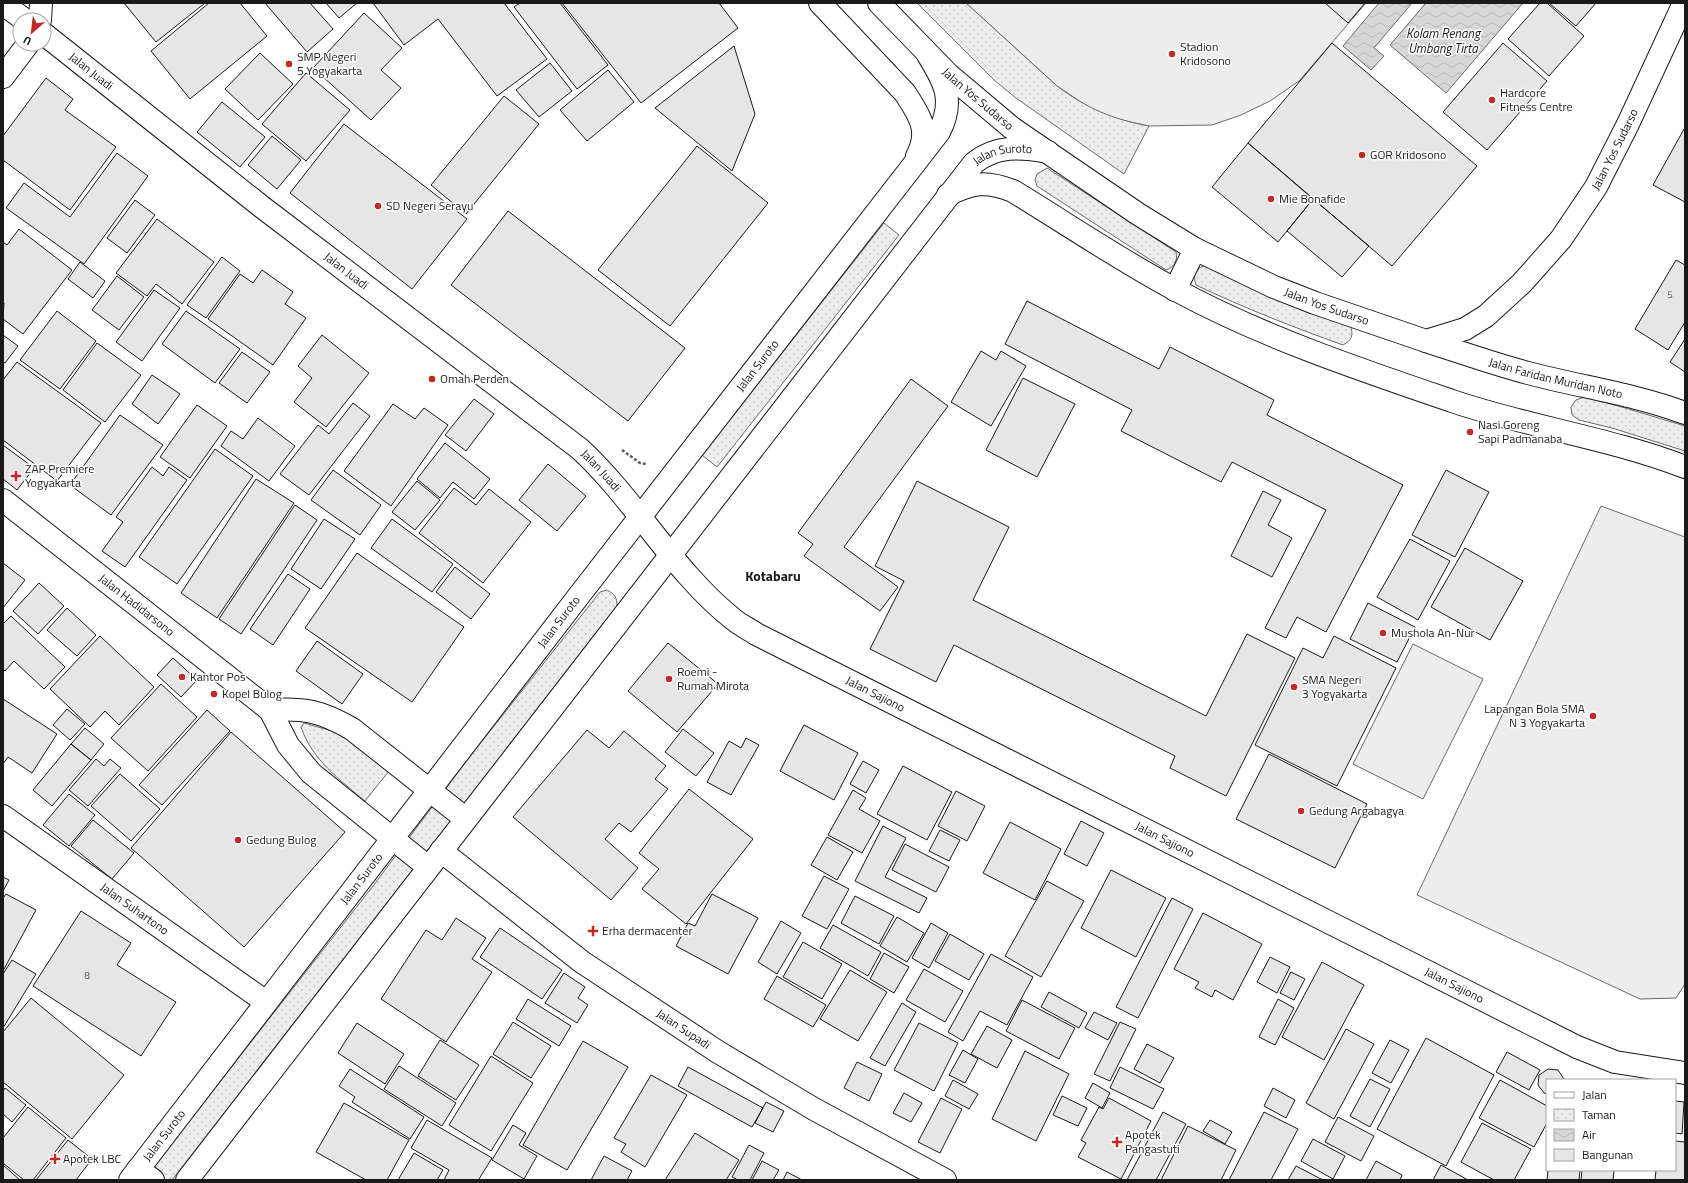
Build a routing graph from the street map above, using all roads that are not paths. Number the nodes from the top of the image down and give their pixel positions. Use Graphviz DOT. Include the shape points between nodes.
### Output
graph roads {
  1 [pos="820,3"];
  2 [pos="879,3"];
  3 [pos="1684,3"];
  4 [pos="3,4"];
  5 [pos="14,12"];
  6 [pos="1680,18"];
  7 [pos="52,40"];
  8 [pos="22,52"];
  9 [pos="928,54"];
  10 [pos="3,77"];
  11 [pos="1048,152"];
  12 [pos="911,168"];
  13 [pos="948,195"];
  14 [pos="1195,249"];
  15 [pos="1175,290"];
  16 [pos="1426,342"];
  17 [pos="1685,413"];
  18 [pos="1685,467"];
  19 [pos="3,500"];
  20 [pos="640,517"];
  21 [pos="671,555"];
  22 [pos="270,710"];
  23 [pos="429,791"];
  24 [pos="3,816"];
  25 [pos="466,819"];
  26 [pos="393,838"];
  27 [pos="434,859"];
  28 [pos="266,1002"];
  29 [pos="1685,1073"];
  30 [pos="140,1176"];
  31 [pos="187,1180"];
  32 [pos="945,1180"];
  1 -- 12 [label="street" via="904,93 917,112 924,139"];
  2 -- 9 [label="street, Jalan Yos Sudarso"];
  3 -- 6 [label="street, Jalan Yos Sudarso"];
  4 -- 5 [label="street"];
  6 -- 16 [label="street, Jalan Yos Sudarso" via="1596,187 1561,239 1522,283 1486,316 1465,329"];
  7 -- 20 [label="street, Jalan Juadi" via="262,207 580,449 601,469"];
  8 -- 10 [label="street"];
  9 -- 11 [label="street, Jalan Yos Sudarso" via="979,102"];
  9 -- 12 [label="street, Jalan Suroto" via="943,81 948,104 947,114 939,132"];
  11 -- 13 [label="street, Jalan Suroto" via="1030,148 993,151 974,163"];
  11 -- 14 [label="street, Jalan Yos Sudarso" via="1138,214"];
  12 -- 20 [label="street, Jalan Suroto"];
  13 -- 15 [label="street" via="963,187 978,184 995,184 1013,191"];
  13 -- 21 [label="street, Jalan Suroto"];
  14 -- 15 [label="street"];
  14 -- 16 [label="street, Jalan Yos Sudarso" via="1308,301"];
  15 -- 18 [label="street" via="1256,328 1454,402 1622,446"];
  16 -- 17 [label="street, Jalan Faridan Muridan Noto" via="1528,373 1622,394"];
  19 -- 22 [label="street, Jalan Hadidarsono"];
  20 -- 21 [label="street, Jalan Juadi"];
  20 -- 23 [label="street, Jalan Suroto"];
  21 -- 25 [label="street, Jalan Suroto"];
  21 -- 29 [label="street, Jalan Sajiono" via="713,602 756,634 1577,1048 1615,1062"];
  22 -- 23 [label="street" via="304,709 337,720 352,729"];
  22 -- 26 [label="street, Jalan Hadidarsono" via="288,745 311,773"];
  23 -- 25 [label="street"];
  23 -- 26 [label="street, Jalan Suroto"];
  24 -- 28 [label="street, Jalan Suhartono"];
  25 -- 27 [label="street, Jalan Suroto"];
  26 -- 27 [label="street, Jalan Supadi"];
  26 -- 28 [label="street, Jalan Suroto"];
  27 -- 31 [label="street, Jalan Suroto"];
  27 -- 32 [label="street, Jalan Supadi" via="582,962 718,1052 814,1109"];
  28 -- 30 [label="street, Jalan Suroto"];
}
